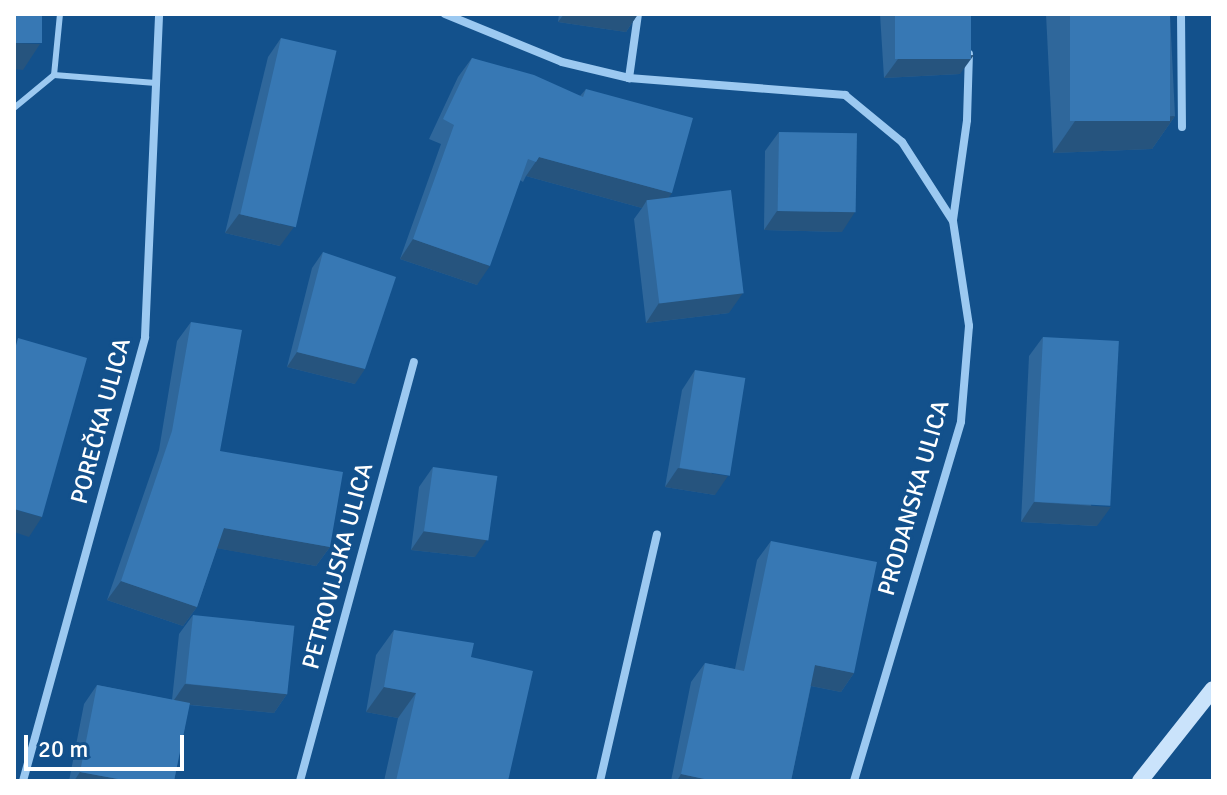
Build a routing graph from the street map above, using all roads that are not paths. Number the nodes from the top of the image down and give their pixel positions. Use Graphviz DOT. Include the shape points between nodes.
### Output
graph roads {
  1 [pos="60,14"];
  2 [pos="159,14"];
  3 [pos="445,14"];
  4 [pos="638,14"];
  5 [pos="1181,14"];
  6 [pos="970,44"];
  7 [pos="54,75"];
  8 [pos="629,78"];
  9 [pos="156,83"];
  10 [pos="14,108"];
  11 [pos="1182,127"];
  12 [pos="953,221"];
  13 [pos="414,362"];
  14 [pos="657,535"];
  15 [pos="1213,689"];
  16 [pos="23,781"];
  17 [pos="300,781"];
  18 [pos="600,781"];
  19 [pos="854,781"];
  20 [pos="1140,781"];
  1 -- 7 [label="lane"];
  2 -- 9 [label="street, POREČKA ULICA"];
  3 -- 8 [label="street, PRODANSKA ULICA" via="562,62"];
  4 -- 8 [label="street"];
  5 -- 11 [label="street"];
  6 -- 12 [label="street" via="967,120"];
  7 -- 9 [label="lane"];
  7 -- 10 [label="lane"];
  8 -- 12 [label="street, PRODANSKA ULICA" via="845,95 902,142"];
  9 -- 16 [label="street, POREČKA ULICA" via="145,337"];
  12 -- 19 [label="street, PRODANSKA ULICA" via="969,326 961,422"];
  13 -- 17 [label="street, PETROVIJSKA ULICA"];
  14 -- 18 [label="street"];
  15 -- 20 [label="street"];
}
